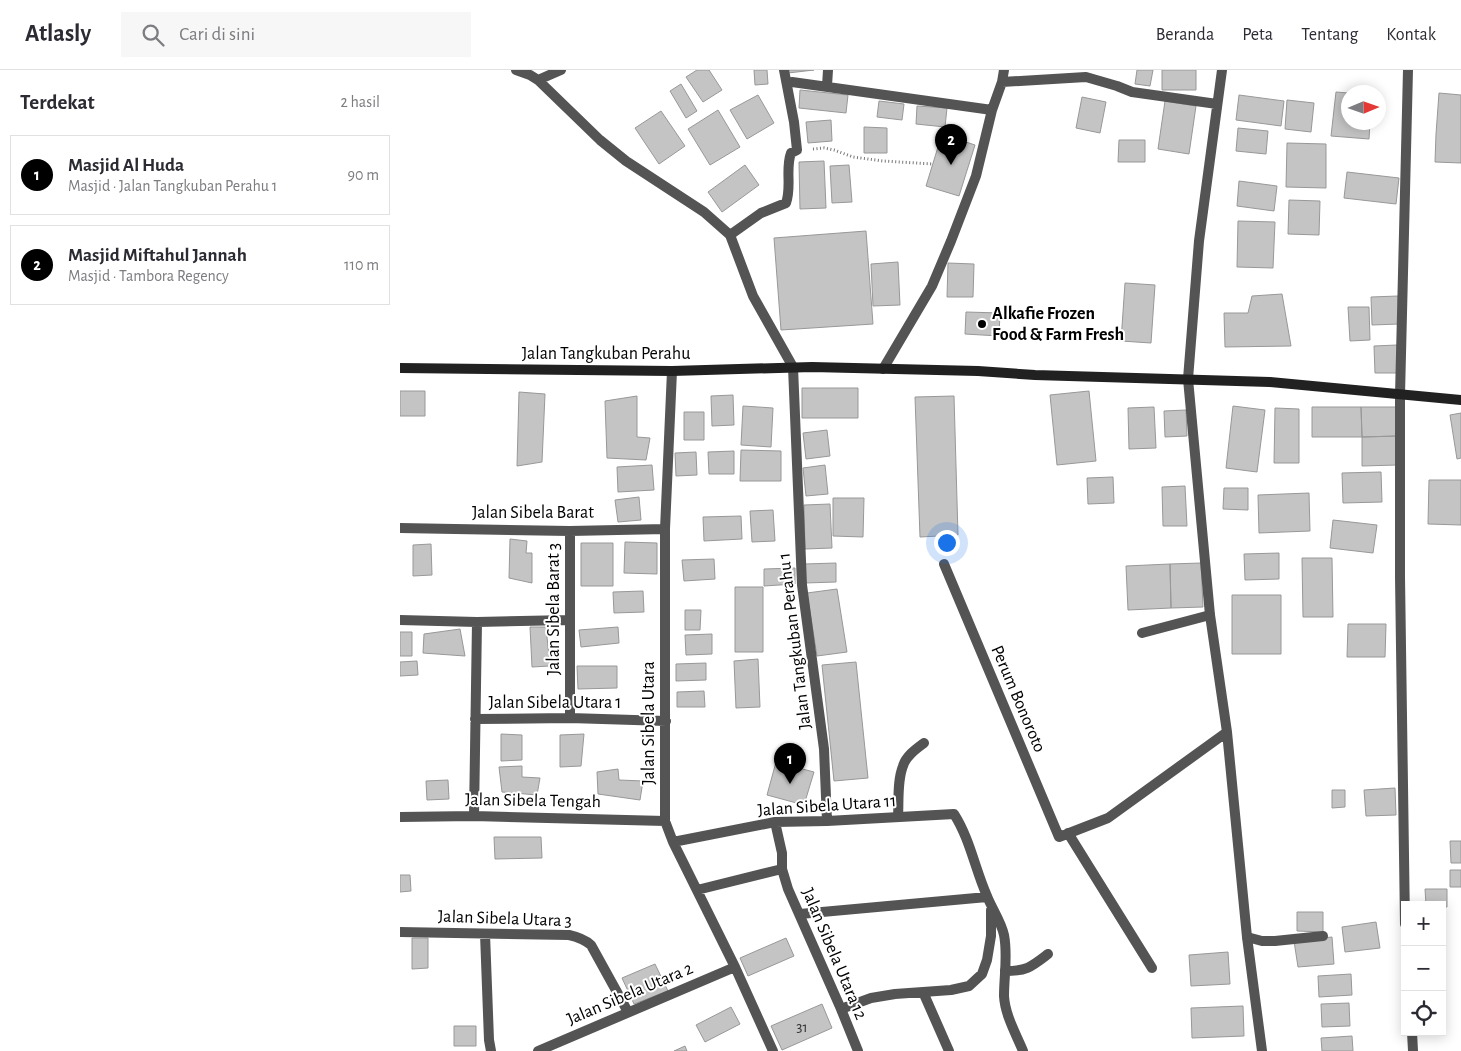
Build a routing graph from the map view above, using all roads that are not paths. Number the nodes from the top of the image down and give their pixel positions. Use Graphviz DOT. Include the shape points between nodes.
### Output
graph roads {
  1 [pos="561,70"];
  2 [pos="784,70"];
  3 [pos="828,70"];
  4 [pos="1004,70"];
  5 [pos="1222,70"];
  6 [pos="1408,70"];
  7 [pos="519,71"];
  8 [pos="538,80"];
  9 [pos="792,82"];
  10 [pos="1002,82"];
  11 [pos="827,86"];
  12 [pos="1217,104"];
  13 [pos="992,110"];
  14 [pos="730,235"];
  15 [pos="793,367"];
  16 [pos="400,368"];
  17 [pos="879,369"];
  18 [pos="672,372"];
  19 [pos="1188,379"];
  20 [pos="1400,395"];
  21 [pos="1461,400"];
  22 [pos="400,528"];
  23 [pos="665,529"];
  24 [pos="570,531"];
  25 [pos="944,564"];
  26 [pos="1210,615"];
  27 [pos="400,620"];
  28 [pos="570,620"];
  29 [pos="477,622"];
  30 [pos="1142,633"];
  31 [pos="570,718"];
  32 [pos="475,719"];
  33 [pos="666,722"];
  34 [pos="1228,732"];
  35 [pos="924,743"];
  36 [pos="400,816"];
  37 [pos="474,816"];
  38 [pos="898,817"];
  39 [pos="665,821"];
  40 [pos="827,821"];
  41 [pos="774,822"];
  42 [pos="1068,833"];
  43 [pos="673,842"];
  44 [pos="782,869"];
  45 [pos="697,890"];
  46 [pos="989,901"];
  47 [pos="1405,901"];
  48 [pos="800,914"];
  49 [pos="400,932"];
  50 [pos="485,934"];
  51 [pos="1323,936"];
  52 [pos="1247,937"];
  53 [pos="1048,954"];
  54 [pos="736,967"];
  55 [pos="1152,968"];
  56 [pos="1005,970"];
  57 [pos="923,992"];
  58 [pos="841,1009"];
  59 [pos="628,1012"];
  60 [pos="1412,1036"];
  61 [pos="491,1051"];
  62 [pos="538,1051"];
  63 [pos="773,1051"];
  64 [pos="858,1051"];
  65 [pos="949,1051"];
  66 [pos="1023,1051"];
  67 [pos="1262,1051"];
  68 [pos="1413,1051"];
  1 -- 8 [label="street"];
  2 -- 14 [label="street" via="797,150 790,153 788,160 789,194 786,203 761,213"];
  3 -- 11 [label="street"];
  4 -- 10 [label="street"];
  5 -- 12 [label="street"];
  6 -- 20 [label="street"];
  7 -- 8 [label="street"];
  8 -- 14 [label="street" via="626,161 704,212"];
  9 -- 11 [label="street"];
  10 -- 12 [label="street" via="1086,77 1132,92"];
  10 -- 13 [label="street"];
  11 -- 13 [label="street"];
  12 -- 19 [label="street" via="1199,241"];
  13 -- 17 [label="street" via="976,176 932,286"];
  14 -- 15 [label="street" via="753,296"];
  15 -- 17 [label="main road, Jalan Tangkuban Perahu"];
  15 -- 18 [label="main road, Jalan Tangkuban Perahu"];
  15 -- 40 [label="street, Jalan Tangkuban Perahu 1" via="802,585 824,749"];
  16 -- 18 [label="main road, Jalan Tangkuban Perahu"];
  17 -- 19 [label="main road, Jalan Tangkuban Perahu"];
  18 -- 23 [label="street, Jalan Sibela Utara"];
  19 -- 20 [label="main road, Jalan Tangkuban Perahu" via="1270,382"];
  19 -- 26 [label="street"];
  20 -- 21 [label="main road, Jalan Tangkuban Perahu"];
  20 -- 47 [label="street"];
  22 -- 24 [label="street, Jalan Sibela Barat"];
  23 -- 24 [label="street, Jalan Sibela Barat"];
  23 -- 33 [label="street, Jalan Sibela Utara"];
  24 -- 28 [label="street, Jalan Sibela Barat 3"];
  25 -- 42 [label="street, Perum Bonoroto" via="1059,836"];
  26 -- 30 [label="street"];
  26 -- 34 [label="street"];
  27 -- 29 [label="street"];
  28 -- 29 [label="street"];
  28 -- 31 [label="street, Jalan Sibela Barat 3"];
  29 -- 32 [label="street"];
  31 -- 32 [label="street, Jalan Sibela Utara 1"];
  31 -- 33 [label="street, Jalan Sibela Utara 1"];
  32 -- 37 [label="street"];
  33 -- 39 [label="street, Jalan Sibela Utara"];
  34 -- 42 [label="street" via="1108,818"];
  34 -- 52 [label="street"];
  35 -- 38 [label="street" via="903,765"];
  36 -- 37 [label="street, Jalan Sibela Tengah"];
  37 -- 39 [label="street, Jalan Sibela Tengah"];
  38 -- 40 [label="street, Jalan Sibela Utara 11"];
  38 -- 46 [label="street, Jalan Sibela Utara 11" via="954,814"];
  39 -- 43 [label="street, Jalan Sibela Utara"];
  40 -- 41 [label="street, Jalan Sibela Utara 11"];
  41 -- 43 [label="street, Jalan Sibela Utara 11"];
  41 -- 44 [label="street, Jalan Sibela Utara 12" via="782,853"];
  42 -- 55 [label="street, Perum Bonoroto"];
  43 -- 45 [label="street, Jalan Sibela Utara"];
  44 -- 45 [label="street"];
  44 -- 48 [label="street, Jalan Sibela Utara 12"];
  45 -- 54 [label="street, Jalan Sibela Utara"];
  46 -- 48 [label="street"];
  46 -- 56 [label="street" via="1004,934"];
  46 -- 57 [label="street" via="991,936 982,974 969,986"];
  48 -- 58 [label="street, Jalan Sibela Utara 12"];
  49 -- 50 [label="street, Jalan Sibela Utara 3"];
  50 -- 59 [label="street, Jalan Sibela Utara 3" via="569,935 584,939 595,952"];
  50 -- 61 [label="street"];
  51 -- 52 [label="street" via="1269,941"];
  52 -- 67 [label="street"];
  53 -- 56 [label="street" via="1029,968"];
  54 -- 59 [label="street, Jalan Sibela Utara 2"];
  54 -- 63 [label="street, Jalan Sibela Utara"];
  56 -- 66 [label="street" via="1006,1009"];
  57 -- 58 [label="street" via="871,998"];
  57 -- 65 [label="street"];
  58 -- 64 [label="street, Jalan Sibela Utara 12"];
  59 -- 62 [label="street, Jalan Sibela Utara 2"];
  60 -- 68 [label="street"];
}
